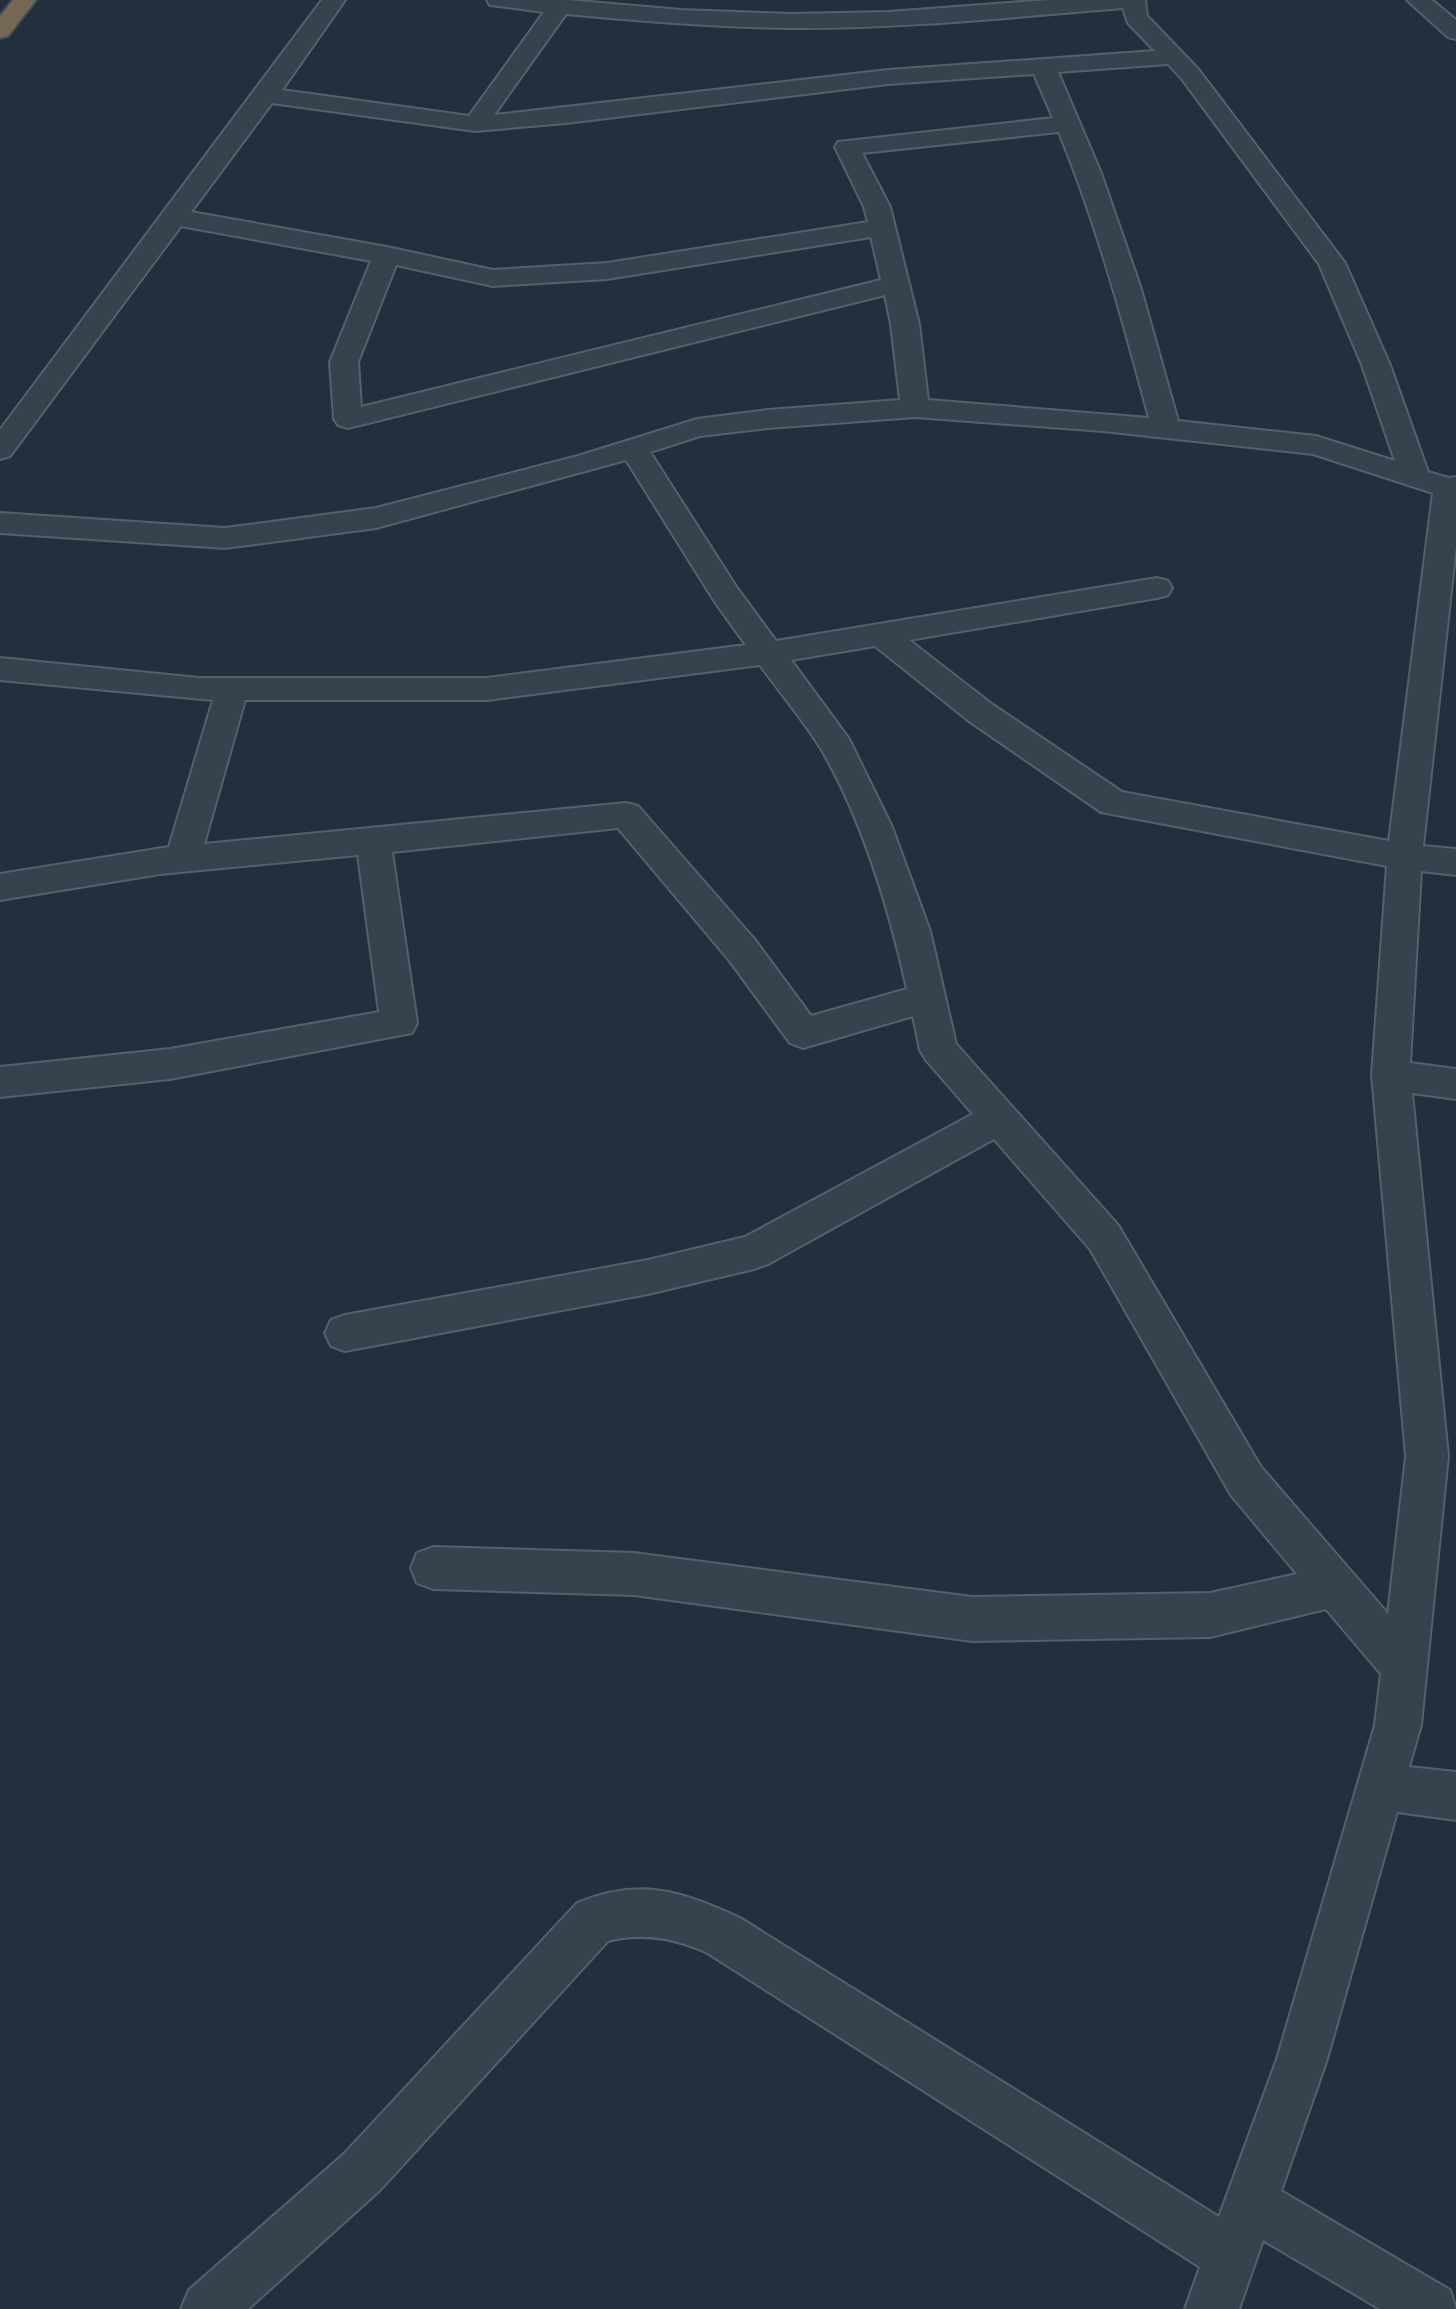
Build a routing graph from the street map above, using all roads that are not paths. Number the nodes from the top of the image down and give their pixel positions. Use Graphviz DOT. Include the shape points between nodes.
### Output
graph roads {
  1 [pos="25,0"];
  2 [pos="334,0"];
  3 [pos="498,0"];
  4 [pos="1134,0"];
  5 [pos="1418,0"];
  6 [pos="560,6"];
  7 [pos="916,8"];
  8 [pos="0,31"];
  9 [pos="1456,32"];
  10 [pos="1173,57"];
  11 [pos="1043,66"];
  12 [pos="267,96"];
  13 [pos="475,124"];
  14 [pos="1068,124"];
  15 [pos="175,217"];
  16 [pos="882,227"];
  17 [pos="387,256"];
  18 [pos="896,284"];
  19 [pos="915,408"];
  20 [pos="1166,429"];
  21 [pos="633,448"];
  22 [pos="0,450"];
  23 [pos="1440,484"];
  24 [pos="0,523"];
  25 [pos="1157,588"];
  26 [pos="881,635"];
  27 [pos="769,653"];
  28 [pos="0,669"];
  29 [pos="232,689"];
  30 [pos="373,841"];
  31 [pos="1406,857"];
  32 [pos="183,859"];
  33 [pos="1456,862"];
  34 [pos="0,887"];
  35 [pos="928,998"];
  36 [pos="1391,1075"];
  37 [pos="0,1082"];
  38 [pos="1456,1084"];
  39 [pos="999,1118"];
  40 [pos="345,1333"];
  41 [pos="433,1568"];
  42 [pos="1335,1586"];
  43 [pos="1405,1668"];
  44 [pos="1380,1787"];
  45 [pos="1456,1796"];
  46 [pos="1251,2203"];
  47 [pos="1231,2256"];
  48 [pos="208,2309"];
  49 [pos="1212,2309"];
  50 [pos="1431,2309"];
  1 -- 8 [label="highway"];
  2 -- 12 [label="street"];
  3 -- 6 [label="street"];
  4 -- 7 [label="street"];
  4 -- 10 [label="street" via="1136,18"];
  5 -- 9 [label="street"];
  6 -- 7 [label="street" via="743,20"];
  6 -- 13 [label="street"];
  10 -- 11 [label="street"];
  10 -- 23 [label="street" via="1332,263 1376,365"];
  11 -- 13 [label="street" via="888,77"];
  11 -- 14 [label="street"];
  12 -- 13 [label="street"];
  12 -- 15 [label="street"];
  14 -- 16 [label="street" via="847,147"];
  14 -- 20 [label="street" via="1128,289"];
  15 -- 17 [label="street"];
  15 -- 22 [label="street"];
  16 -- 17 [label="street" via="607,271 493,278"];
  16 -- 18 [label="street"];
  17 -- 18 [label="street" via="344,362 348,419"];
  18 -- 19 [label="street"];
  19 -- 20 [label="street"];
  19 -- 21 [label="street" via="696,428"];
  20 -- 23 [label="street" via="1317,445"];
  21 -- 24 [label="street" via="376,518 225,538"];
  21 -- 27 [label="street" via="726,595"];
  23 -- 31 [label="street"];
  25 -- 26 [label="street"];
  26 -- 27 [label="street"];
  26 -- 31 [label="street" via="981,713 1113,803"];
  27 -- 29 [label="street" via="487,689"];
  27 -- 35 [label="street" via="837,747 875,827 912,931"];
  28 -- 29 [label="street"];
  29 -- 32 [label="street"];
  30 -- 32 [label="street"];
  30 -- 35 [label="street" via="626,815 742,950 803,1033"];
  30 -- 37 [label="street" via="399,1023 170,1064"];
  31 -- 33 [label="street"];
  31 -- 36 [label="street"];
  32 -- 34 [label="street"];
  35 -- 39 [label="street" via="939,1050"];
  36 -- 38 [label="street"];
  36 -- 43 [label="street" via="1427,1456"];
  39 -- 40 [label="street" via="754,1252 648,1277"];
  39 -- 42 [label="street" via="1104,1237 1246,1481"];
  41 -- 42 [label="street" via="634,1574 972,1619 1210,1615"];
  42 -- 43 [label="street"];
  43 -- 44 [label="street" via="1398,1725"];
  44 -- 45 [label="street"];
  44 -- 46 [label="street" via="1302,2059"];
  46 -- 47 [label="street"];
  46 -- 50 [label="street"];
  47 -- 48 [label="street" via="723,1935 682,1916 646,1912 594,1920 362,2172"];
  47 -- 49 [label="street"];
}
